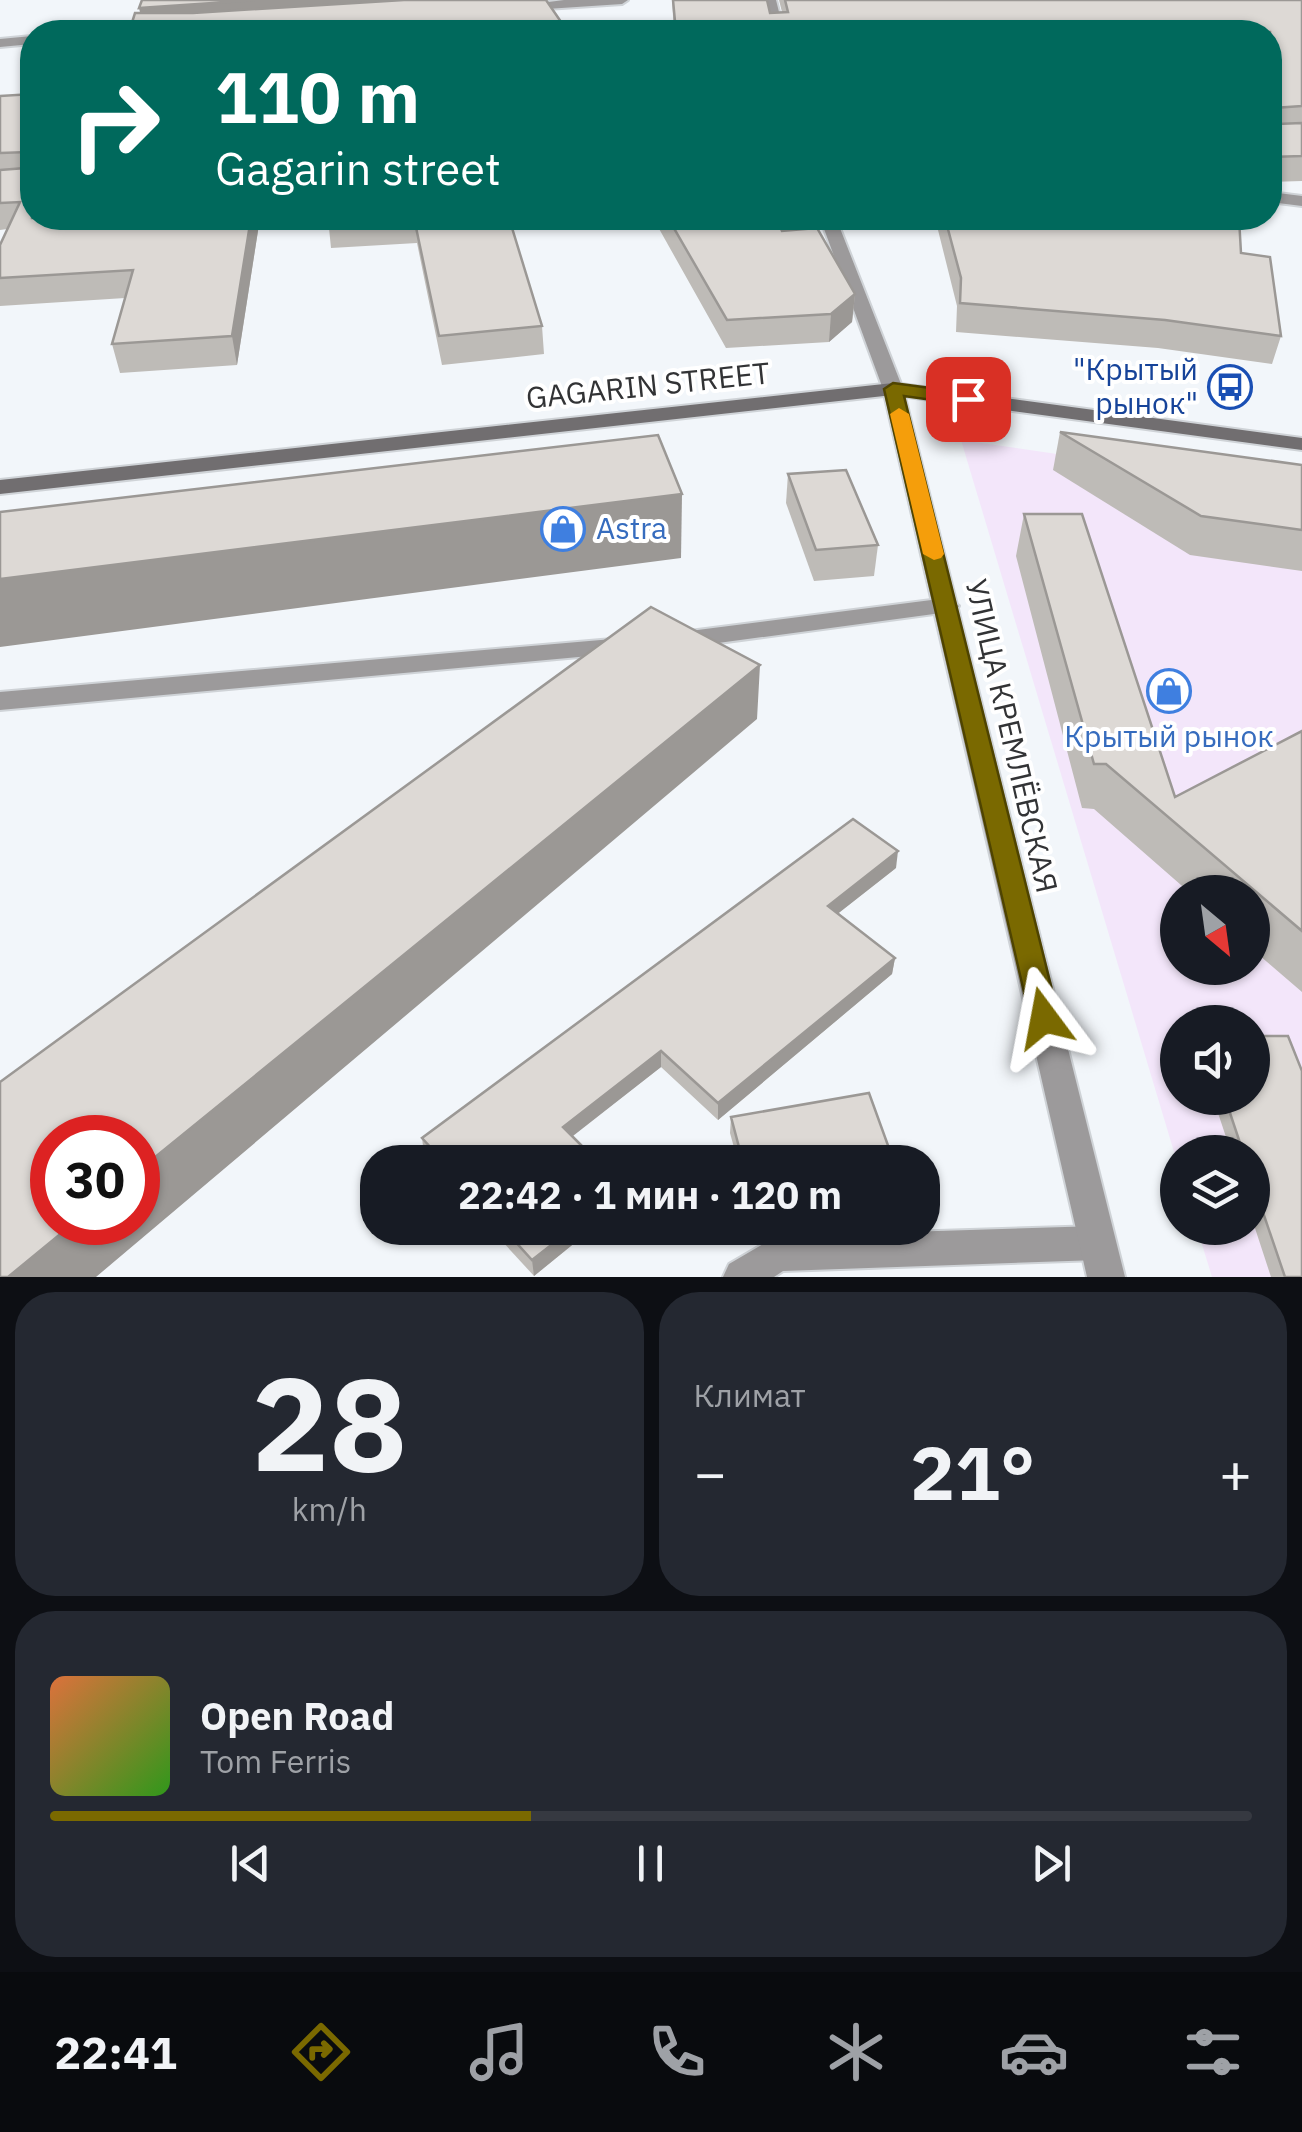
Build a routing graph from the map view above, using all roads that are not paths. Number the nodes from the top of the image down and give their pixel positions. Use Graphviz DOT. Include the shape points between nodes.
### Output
graph roads {
  1 [pos="622,0"];
  2 [pos="503,8"];
  3 [pos="833,230"];
  4 [pos="893,389"];
  5 [pos="1302,444"];
  6 [pos="0,487"];
  7 [pos="947,606"];
  8 [pos="630,645"];
  9 [pos="583,681"];
  10 [pos="0,702"];
  11 [pos="1102,1260"];
  12 [pos="742,1277"];
  1 -- 2 [label="street"];
  3 -- 4 [label="street, УЛИЦА КРЕМЛЁВСКАЯ"];
  4 -- 5 [label="main road, GAGARIN STREET"];
  4 -- 6 [label="main road, GAGARIN STREET"];
  4 -- 7 [label="street, УЛИЦА КРЕМЛЁВСКАЯ"];
  7 -- 8 [label="street"];
  7 -- 11 [label="street, УЛИЦА КРЕМЛЁВСКАЯ"];
  8 -- 9 [label="street"];
  8 -- 10 [label="street"];
  11 -- 12 [label="street" via="778,1254"];
}
